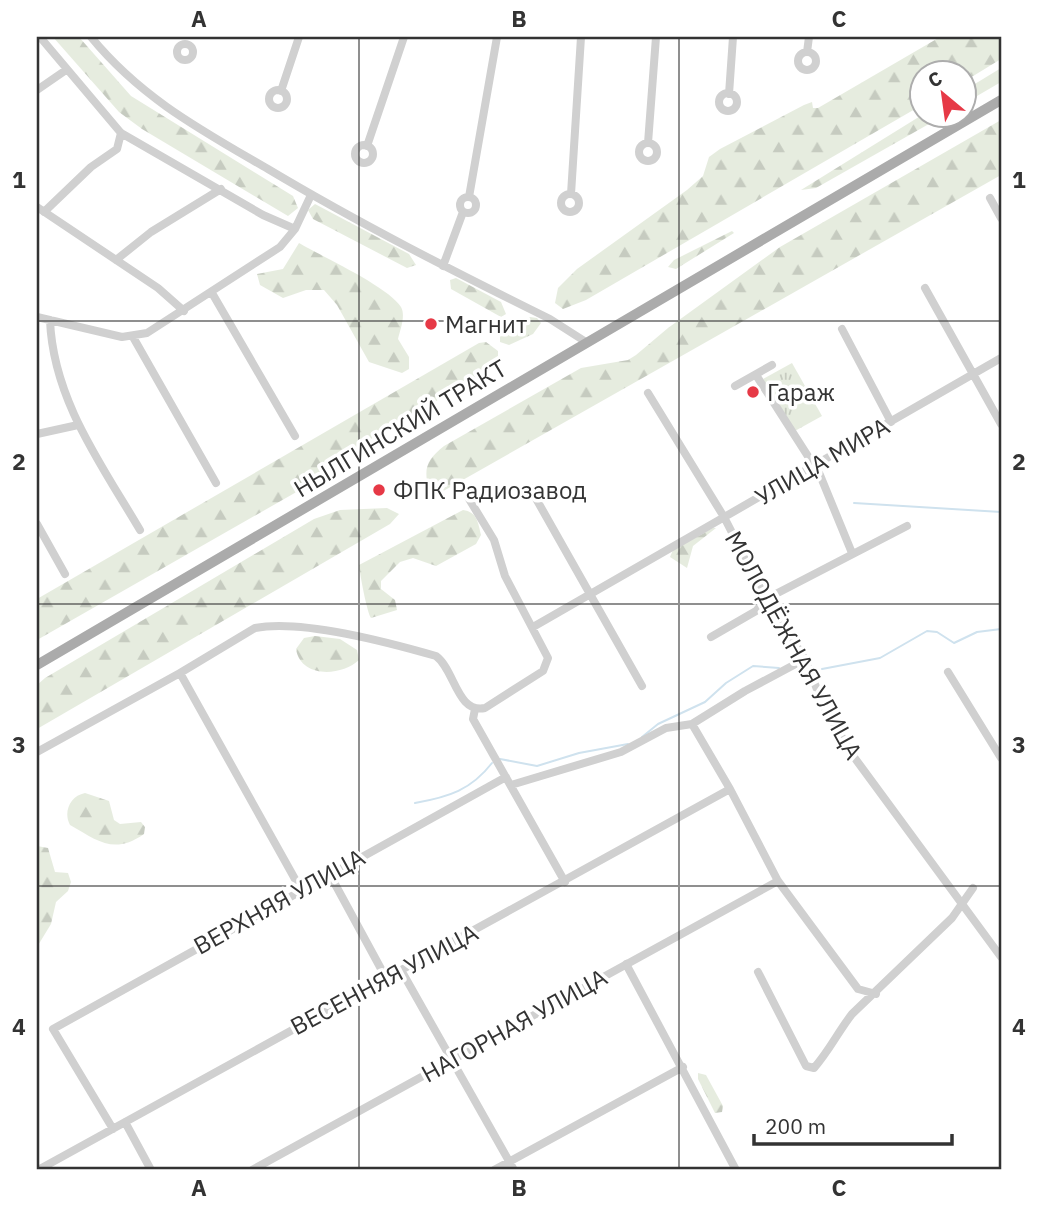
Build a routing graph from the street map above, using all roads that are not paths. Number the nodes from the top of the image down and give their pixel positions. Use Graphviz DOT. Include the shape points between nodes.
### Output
graph roads {
  1 [pos="40,37"];
  2 [pos="91,37"];
  3 [pos="299,37"];
  4 [pos="404,37"];
  5 [pos="497,37"];
  6 [pos="581,37"];
  7 [pos="656,37"];
  8 [pos="733,37"];
  9 [pos="809,37"];
  10 [pos="807,52"];
  11 [pos="66,70"];
  12 [pos="37,90"];
  13 [pos="281,91"];
  14 [pos="729,94"];
  15 [pos="1001,100"];
  16 [pos="121,134"];
  17 [pos="648,143"];
  18 [pos="367,146"];
  19 [pos="221,189"];
  20 [pos="571,194"];
  21 [pos="311,195"];
  22 [pos="989,198"];
  23 [pos="40,209"];
  24 [pos="1001,218"];
  25 [pos="295,229"];
  26 [pos="116,260"];
  27 [pos="443,266"];
  28 [pos="925,288"];
  29 [pos="212,293"];
  30 [pos="184,311"];
  31 [pos="37,317"];
  32 [pos="50,320"];
  33 [pos="842,330"];
  34 [pos="134,337"];
  35 [pos="586,342"];
  36 [pos="1001,359"];
  37 [pos="772,365"];
  38 [pos="756,375"];
  39 [pos="972,376"];
  40 [pos="735,386"];
  41 [pos="648,393"];
  42 [pos="891,422"];
  43 [pos="1001,424"];
  44 [pos="78,425"];
  45 [pos="37,434"];
  46 [pos="295,436"];
  47 [pos="812,465"];
  48 [pos="216,483"];
  49 [pos="530,488"];
  50 [pos="469,499"];
  51 [pos="724,517"];
  52 [pos="37,524"];
  53 [pos="907,526"];
  54 [pos="141,530"];
  55 [pos="852,553"];
  56 [pos="65,574"];
  57 [pos="592,594"];
  58 [pos="766,599"];
  59 [pos="533,626"];
  60 [pos="711,637"];
  61 [pos="805,659"];
  62 [pos="37,665"];
  63 [pos="948,672"];
  64 [pos="180,673"];
  65 [pos="642,686"];
  66 [pos="474,709"];
  67 [pos="692,724"];
  68 [pos="37,752"];
  69 [pos="1001,758"];
  70 [pos="506,777"];
  71 [pos="511,785"];
  72 [pos="730,789"];
  73 [pos="329,873"];
  74 [pos="778,881"];
  75 [pos="565,882"];
  76 [pos="300,888"];
  77 [pos="973,888"];
  78 [pos="963,904"];
  79 [pos="1001,957"];
  80 [pos="626,964"];
  81 [pos="401,970"];
  82 [pos="758,972"];
  83 [pos="386,978"];
  84 [pos="876,994"];
  85 [pos="452,1059"];
  86 [pos="683,1067"];
  87 [pos="125,1122"];
  88 [pos="113,1129"];
  89 [pos="509,1161"];
  90 [pos="737,1169"];
  91 [pos="38,1170"];
  92 [pos="150,1170"];
  93 [pos="251,1170"];
  94 [pos="494,1170"];
  95 [pos="514,1170"];
  1 -- 11 [label="street"];
  2 -- 21 [label="street" via="147,94"];
  3 -- 13 [label="street"];
  4 -- 18 [label="street"];
  5 -- 27 [label="street" via="469,197 475,201 475,209 463,212"];
  6 -- 20 [label="street"];
  7 -- 17 [label="street"];
  8 -- 14 [label="street"];
  9 -- 10 [label="street"];
  11 -- 12 [label="street"];
  11 -- 16 [label="street"];
  15 -- 35 [label="main road, НЫЛГИНСКИЙ ТРАКТ"];
  16 -- 19 [label="street"];
  16 -- 23 [label="street" via="117,149"];
  19 -- 25 [label="street"];
  19 -- 26 [label="street" via="151,232"];
  21 -- 25 [label="street"];
  21 -- 27 [label="street"];
  22 -- 24 [label="street"];
  23 -- 26 [label="street"];
  25 -- 29 [label="street" via="280,247"];
  26 -- 30 [label="street"];
  27 -- 35 [label="street"];
  28 -- 39 [label="street"];
  29 -- 30 [label="street"];
  29 -- 46 [label="street"];
  30 -- 34 [label="street"];
  31 -- 32 [label="street"];
  32 -- 34 [label="street"];
  32 -- 44 [label="street" via="55,368"];
  33 -- 42 [label="street"];
  34 -- 48 [label="street"];
  35 -- 62 [label="main road, НЫЛГИНСКИЙ ТРАКТ"];
  36 -- 39 [label="street, УЛИЦА МИРА"];
  37 -- 38 [label="street"];
  38 -- 40 [label="street"];
  38 -- 47 [label="street"];
  39 -- 42 [label="street, УЛИЦА МИРА"];
  39 -- 43 [label="street"];
  41 -- 51 [label="street, МОЛОДЁЖНАЯ УЛИЦА"];
  42 -- 47 [label="street, УЛИЦА МИРА"];
  44 -- 45 [label="street"];
  44 -- 54 [label="street"];
  47 -- 51 [label="street, УЛИЦА МИРА"];
  47 -- 55 [label="street"];
  49 -- 57 [label="street"];
  50 -- 59 [label="street" via="494,540 505,576"];
  51 -- 57 [label="street, УЛИЦА МИРА"];
  51 -- 58 [label="street, МОЛОДЁЖНАЯ УЛИЦА"];
  52 -- 56 [label="street"];
  53 -- 55 [label="street"];
  55 -- 58 [label="street"];
  57 -- 59 [label="street, УЛИЦА МИРА"];
  57 -- 65 [label="street"];
  58 -- 60 [label="street" via="756,611"];
  58 -- 61 [label="street, МОЛОДЁЖНАЯ УЛИЦА"];
  59 -- 66 [label="street" via="548,658 547,667 485,708"];
  61 -- 67 [label="street"];
  61 -- 78 [label="street, МОЛОДЁЖНАЯ УЛИЦА" via="824,707 854,757"];
  63 -- 69 [label="street"];
  64 -- 66 [label="street" via="255,628 297,628 436,656"];
  64 -- 68 [label="street"];
  64 -- 76 [label="street"];
  66 -- 70 [label="street" via="473,719"];
  67 -- 71 [label="street" via="666,728 621,752"];
  67 -- 72 [label="street"];
  70 -- 71 [label="street"];
  70 -- 73 [label="street, ВЕРХНЯЯ УЛИЦА"];
  71 -- 75 [label="street"];
  72 -- 74 [label="street"];
  72 -- 75 [label="street, ВЕСЕННЯЯ УЛИЦА"];
  73 -- 76 [label="street, ВЕРХНЯЯ УЛИЦА"];
  73 -- 83 [label="street"];
  74 -- 80 [label="street, НАГОРНАЯ УЛИЦА"];
  74 -- 84 [label="street" via="858,989"];
  75 -- 81 [label="street, ВЕСЕННЯЯ УЛИЦА"];
  76 -- 88 [label="street, ВЕРХНЯЯ УЛИЦА" via="53,1029"];
  77 -- 78 [label="street"];
  78 -- 79 [label="street, МОЛОДЁЖНАЯ УЛИЦА"];
  78 -- 84 [label="street"];
  80 -- 85 [label="street, НАГОРНАЯ УЛИЦА"];
  80 -- 86 [label="street"];
  81 -- 83 [label="street, ВЕСЕННЯЯ УЛИЦА"];
  81 -- 85 [label="street"];
  82 -- 84 [label="street" via="806,1066 814,1068 846,1021"];
  83 -- 87 [label="street, ВЕСЕННЯЯ УЛИЦА"];
  85 -- 89 [label="street"];
  85 -- 93 [label="street, НАГОРНАЯ УЛИЦА"];
  86 -- 89 [label="street"];
  86 -- 90 [label="street"];
  87 -- 88 [label="street, ВЕСЕННЯЯ УЛИЦА"];
  87 -- 92 [label="street"];
  88 -- 91 [label="street, ВЕСЕННЯЯ УЛИЦА"];
  89 -- 94 [label="street"];
  89 -- 95 [label="street"];
}
